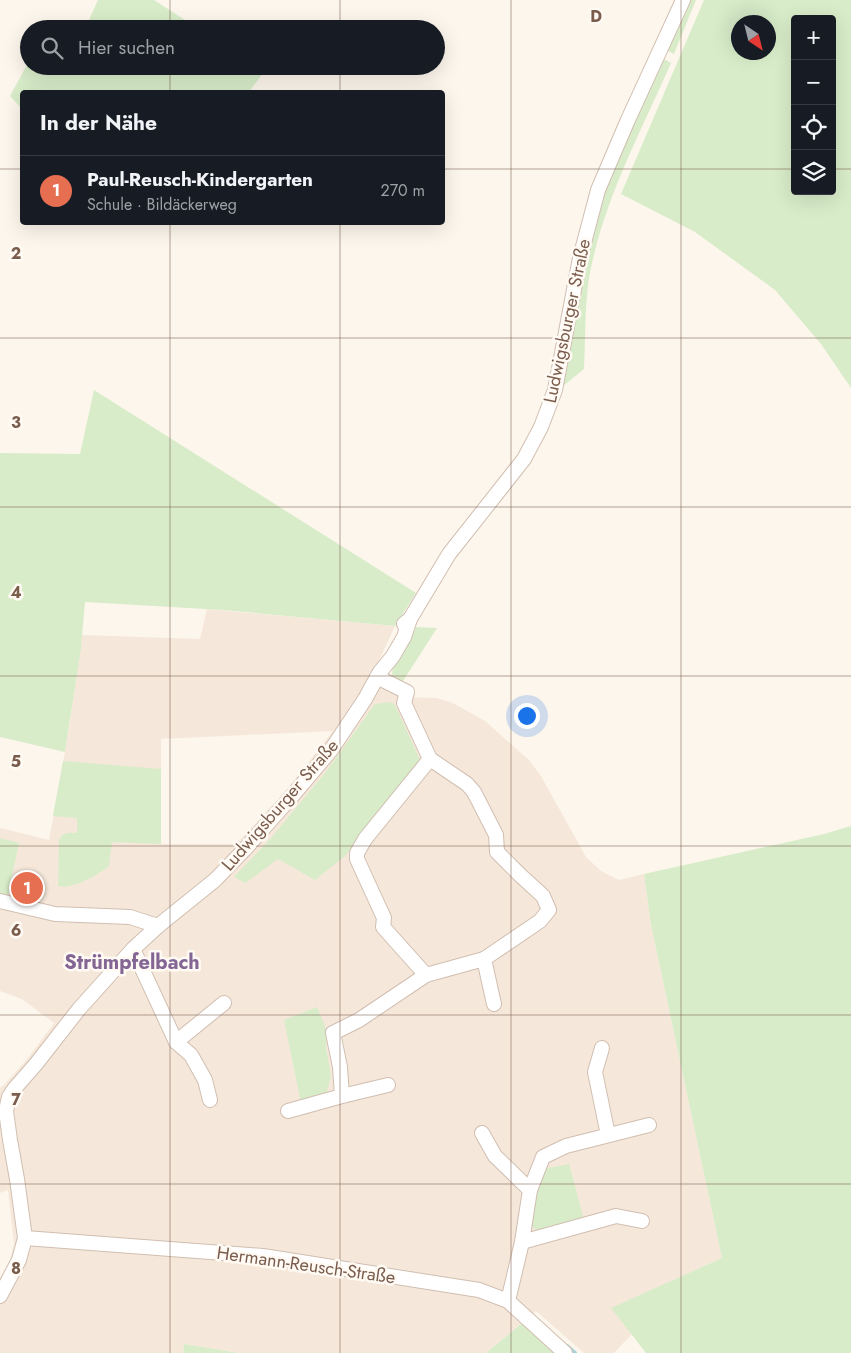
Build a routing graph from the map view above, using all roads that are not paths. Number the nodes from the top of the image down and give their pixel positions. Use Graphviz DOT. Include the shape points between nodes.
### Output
graph roads {
  1 [pos="683,0"];
  2 [pos="377,677"];
  3 [pos="430,759"];
  4 [pos="0,901"];
  5 [pos="158,926"];
  6 [pos="133,949"];
  7 [pos="484,959"];
  8 [pos="426,975"];
  9 [pos="224,1003"];
  10 [pos="494,1004"];
  11 [pos="176,1042"];
  12 [pos="602,1048"];
  13 [pos="388,1085"];
  14 [pos="342,1096"];
  15 [pos="210,1100"];
  16 [pos="3,1109"];
  17 [pos="288,1111"];
  18 [pos="650,1125"];
  19 [pos="482,1132"];
  20 [pos="608,1135"];
  21 [pos="530,1190"];
  22 [pos="642,1221"];
  23 [pos="24,1238"];
  24 [pos="522,1242"];
  25 [pos="0,1296"];
  26 [pos="508,1301"];
  27 [pos="565,1353"];
  1 -- 2 [label="street, Ludwigsburger Straße" via="598,190 580,258 556,390 541,427 524,459 449,554 393,656"];
  2 -- 3 [label="street" via="407,692 404,703"];
  2 -- 5 [label="street, Ludwigsburger Straße" via="331,750 272,821 215,880"];
  3 -- 7 [label="street" via="474,792 496,835 497,852 543,896 549,910 540,921"];
  3 -- 8 [label="street" via="358,853 359,865 384,918 383,927"];
  4 -- 5 [label="street" via="56,914 130,918"];
  5 -- 6 [label="street, Ludwigsburger Straße"];
  6 -- 11 [label="street"];
  6 -- 16 [label="street, Ludwigsburger Straße" via="79,1009 15,1088"];
  7 -- 8 [label="street"];
  7 -- 10 [label="street"];
  8 -- 14 [label="street" via="359,1020 333,1033"];
  9 -- 11 [label="street"];
  11 -- 15 [label="street" via="191,1055 205,1080"];
  12 -- 20 [label="street" via="595,1072"];
  13 -- 14 [label="street"];
  14 -- 17 [label="street"];
  16 -- 23 [label="street, Ludwigsburger Straße" via="18,1179"];
  18 -- 20 [label="street"];
  19 -- 21 [label="street" via="495,1156"];
  20 -- 21 [label="street" via="566,1146 544,1157"];
  21 -- 24 [label="street"];
  22 -- 24 [label="street" via="616,1216"];
  23 -- 25 [label="street, Ludwigsburger Straße" via="19,1260"];
  23 -- 26 [label="street, Hermann-Reusch-Straße" via="263,1256 479,1290"];
  24 -- 26 [label="street"];
  26 -- 27 [label="street, Hermann-Reusch-Straße"];
}
